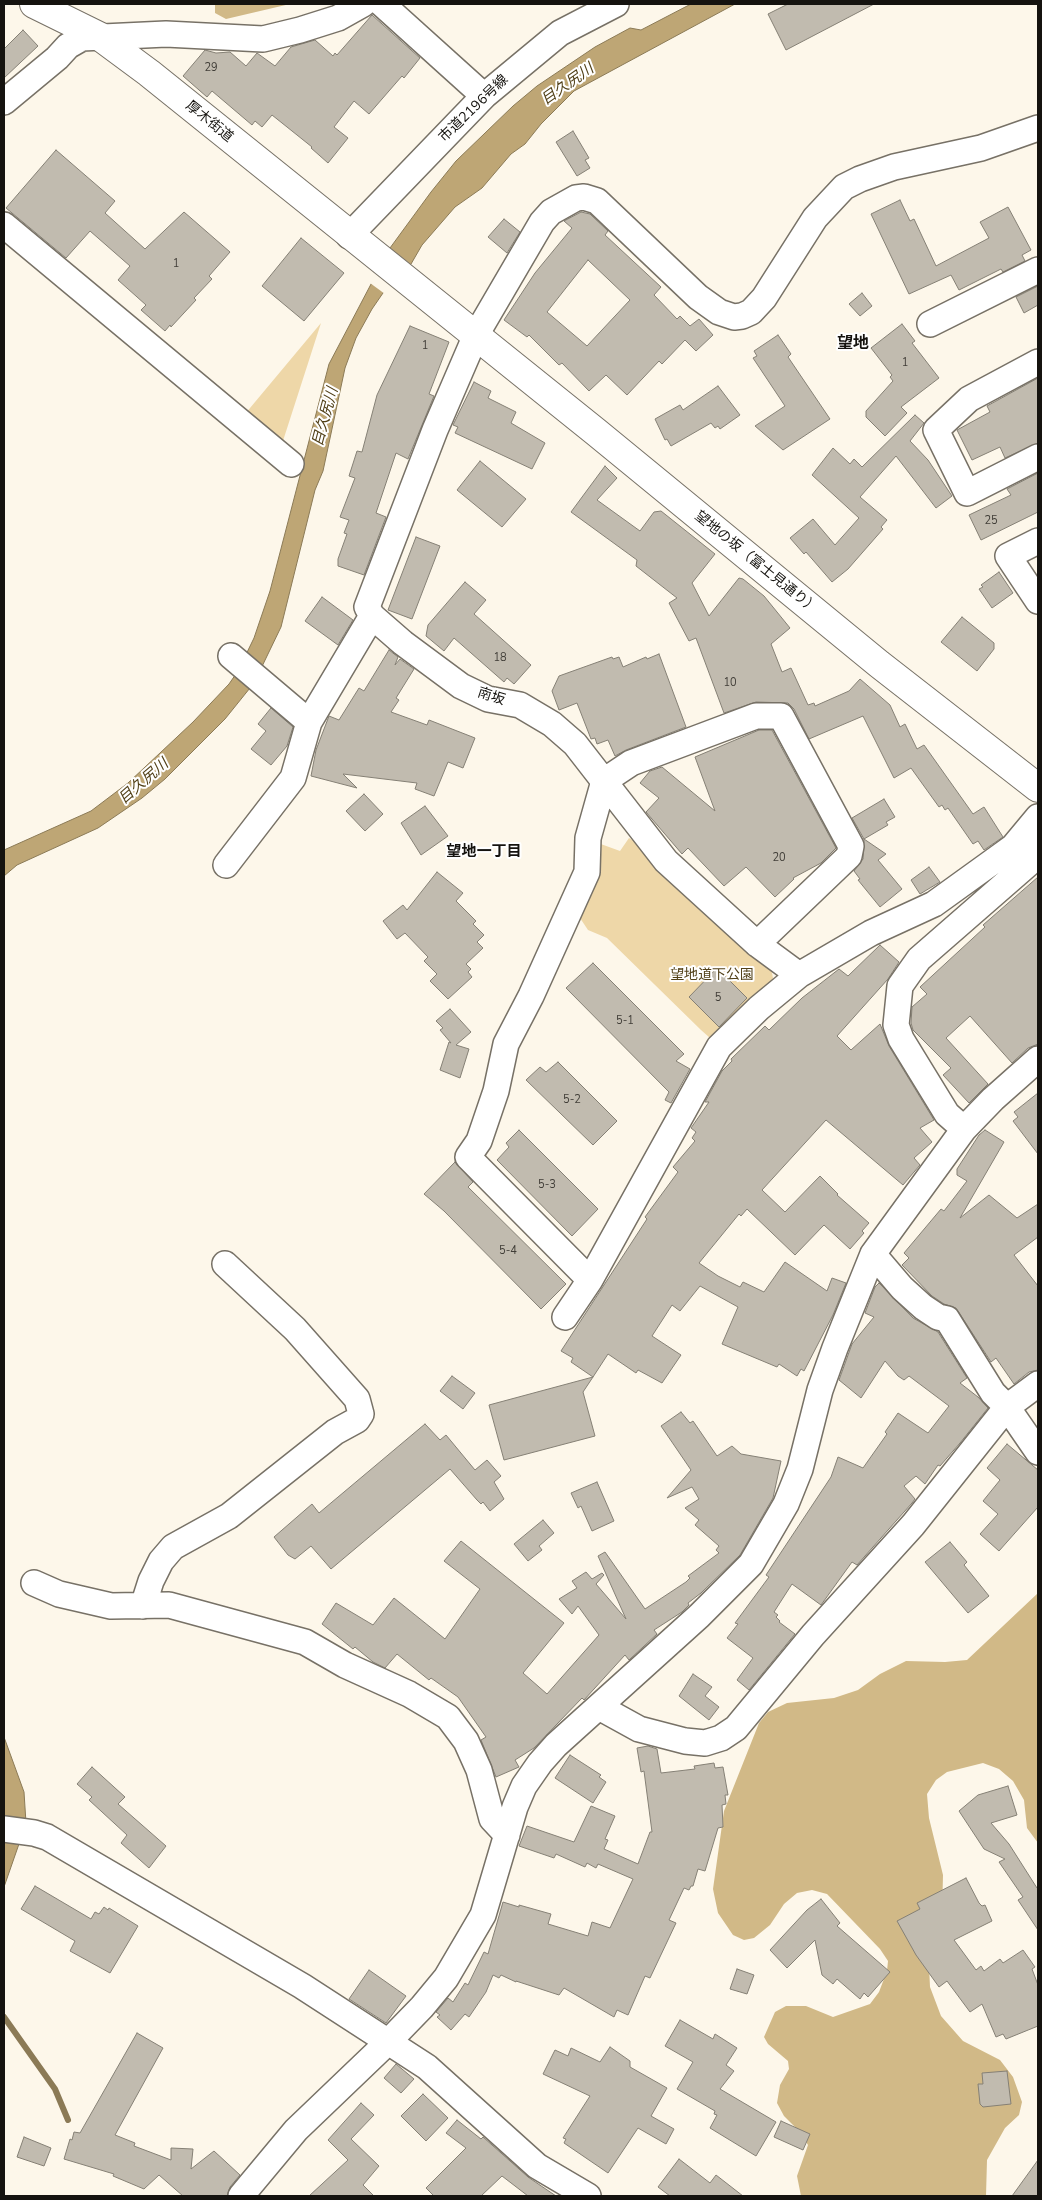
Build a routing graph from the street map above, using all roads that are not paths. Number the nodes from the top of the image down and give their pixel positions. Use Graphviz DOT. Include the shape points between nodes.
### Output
graph roads {
  1 [pos="34,4"];
  2 [pos="363,4"];
  3 [pos="382,4"];
  4 [pos="614,4"];
  5 [pos="80,25"];
  6 [pos="484,96"];
  7 [pos="4,102"];
  8 [pos="1038,128"];
  9 [pos="4,225"];
  10 [pos="349,236"];
  11 [pos="1038,270"];
  12 [pos="424,294"];
  13 [pos="930,324"];
  14 [pos="476,335"];
  15 [pos="1038,362"];
  16 [pos="1038,457"];
  17 [pos="291,464"];
  18 [pos="1038,541"];
  19 [pos="1038,601"];
  20 [pos="372,616"];
  21 [pos="231,656"];
  22 [pos="309,722"];
  23 [pos="604,781"];
  24 [pos="1038,788"];
  25 [pos="1038,817"];
  26 [pos="1038,849"];
  27 [pos="226,865"];
  28 [pos="757,944"];
  29 [pos="799,975"];
  30 [pos="1038,1059"];
  31 [pos="964,1129"];
  32 [pos="873,1254"];
  33 [pos="225,1264"];
  34 [pos="590,1280"];
  35 [pos="565,1317"];
  36 [pos="1038,1384"];
  37 [pos="1006,1407"];
  38 [pos="1038,1452"];
  39 [pos="34,1583"];
  40 [pos="144,1606"];
  41 [pos="599,1707"];
  42 [pos="14,1831"];
  43 [pos="507,1835"];
  44 [pos="389,2041"];
  45 [pos="241,2196"];
  46 [pos="588,2196"];
  1 -- 5 [label="main road, 厚木街道"];
  2 -- 5 [label="street" via="338,18 263,38 166,34"];
  3 -- 6 [label="street"];
  4 -- 6 [label="street, 市道2196号線" via="560,33"];
  5 -- 7 [label="street" via="57,58"];
  5 -- 10 [label="main road, 厚木街道" via="164,86"];
  6 -- 10 [label="street, 市道2196号線"];
  8 -- 14 [label="street" via="981,148 894,167 853,182 836,194 815,218 758,306 751,312 734,317 719,312 698,297 597,201 576,198 557,208 542,222"];
  9 -- 17 [label="street"];
  10 -- 12 [label="main road, 厚木街道"];
  11 -- 13 [label="street"];
  12 -- 14 [label="main road, 望地の坂（富士見通り）"];
  14 -- 20 [label="street" via="371,598 368,607"];
  14 -- 24 [label="main road, 望地の坂（富士見通り）" via="879,664"];
  15 -- 16 [label="street" via="969,399 936,430 967,492"];
  18 -- 19 [label="street" via="1008,556"];
  20 -- 22 [label="street"];
  20 -- 23 [label="street, 南坂" via="461,686 488,699 520,705 548,720 575,744"];
  21 -- 22 [label="street"];
  22 -- 27 [label="street" via="292,778"];
  23 -- 28 [label="street, 南坂" via="666,861"];
  23 -- 28 [label="street" via="631,763 756,716 781,716 851,846 849,856"];
  23 -- 34 [label="street" via="588,838 587,872 506,1044 496,1091 479,1140 468,1158"];
  25 -- 29 [label="street" via="1013,847 934,904 871,933"];
  26 -- 31 [label="street" via="1028,864 919,959 900,986 896,1025 901,1039 946,1114"];
  28 -- 29 [label="street, 南坂"];
  29 -- 34 [label="street" via="759,1008 719,1048"];
  30 -- 31 [label="street"];
  31 -- 32 [label="street"];
  32 -- 37 [label="street" via="923,1307 947,1320 993,1393"];
  32 -- 41 [label="street" via="834,1348 800,1469 770,1535 751,1564"];
  33 -- 40 [label="street" via="295,1328 357,1399 361,1414 229,1516 173,1547 151,1581"];
  34 -- 35 [label="street"];
  36 -- 37 [label="street"];
  37 -- 38 [label="street"];
  37 -- 41 [label="street" via="913,1525 813,1635 736,1728 705,1743 685,1741 639,1730"];
  39 -- 40 [label="street" via="59,1594 111,1606"];
  40 -- 43 [label="street" via="169,1605 304,1642 448,1717 466,1741 479,1770 492,1819"];
  41 -- 43 [label="street" via="540,1763 524,1786"];
  42 -- 44 [label="street" via="47,1837 302,1986"];
  43 -- 44 [label="street" via="484,1915 468,1944 446,1978"];
  44 -- 45 [label="street" via="296,2130"];
  44 -- 46 [label="street" via="427,2067 537,2166"];
}
